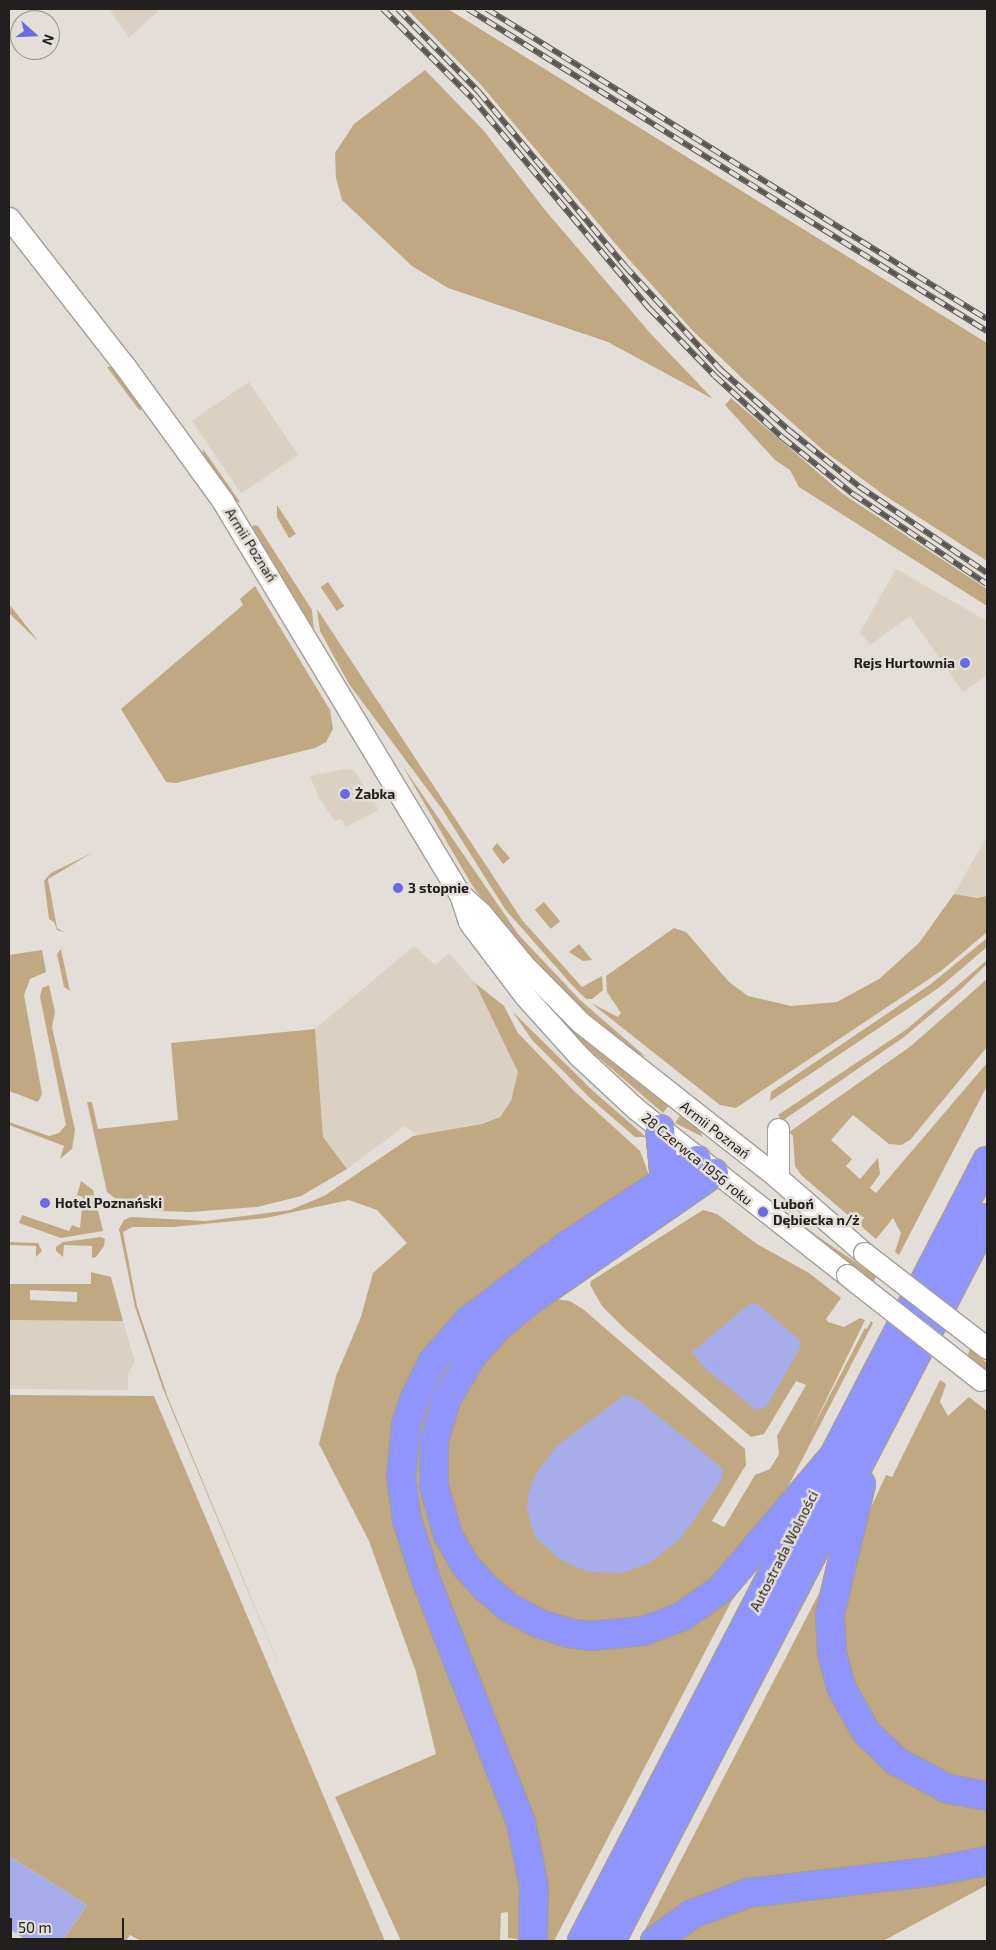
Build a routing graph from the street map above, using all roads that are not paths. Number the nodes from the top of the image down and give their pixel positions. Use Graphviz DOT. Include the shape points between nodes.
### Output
graph roads {
  1 [pos="9,218"];
  2 [pos="460,894"];
  3 [pos="556,1032"];
  4 [pos="660,1129"];
  5 [pos="778,1129"];
  6 [pos="727,1138"];
  7 [pos="744,1152"];
  8 [pos="987,1160"];
  9 [pos="706,1167"];
  10 [pos="778,1178"];
  11 [pos="665,1181"];
  12 [pos="987,1218"];
  13 [pos="987,1348"];
  14 [pos="984,1382"];
  15 [pos="873,1437"];
  16 [pos="833,1457"];
  17 [pos="987,1796"];
  18 [pos="987,1861"];
  19 [pos="534,1941"];
  20 [pos="582,1941"];
  21 [pos="611,1941"];
  22 [pos="655,1941"];
  1 -- 2 [label="main road, Armii Poznań" via="124,366 222,500"];
  2 -- 3 [label="main road, Armii Poznań" via="469,922"];
  2 -- 6 [label="main road, Armii Poznań" via="482,913 522,964 580,1022"];
  3 -- 4 [label="main road, 28 Czerwca 1956 roku"];
  4 -- 9 [label="main road, 28 Czerwca 1956 roku"];
  4 -- 11 [label="highway"];
  5 -- 10 [label="main road"];
  6 -- 7 [label="main road, Armii Poznań"];
  6 -- 9 [label="main road"];
  7 -- 9 [label="main road"];
  7 -- 10 [label="main road, Armii Poznań"];
  8 -- 16 [label="highway, Autostrada Wolności"];
  9 -- 11 [label="highway"];
  9 -- 14 [label="main road, 28 Czerwca 1956 roku, bridge"];
  9 -- 16 [label="highway" via="528,1302 498,1327 472,1356 446,1400 434,1441 434,1486 448,1535 466,1566 487,1590 533,1620 579,1635 609,1636 638,1632 683,1616 721,1589"];
  10 -- 13 [label="main road, Armii Poznań, bridge" via="864,1253"];
  11 -- 19 [label="highway" via="525,1276 468,1321 433,1361 406,1425 401,1477 407,1520 426,1579 520,1822 534,1887"];
  12 -- 15 [label="highway, Autostrada Wolności"];
  15 -- 17 [label="highway" via="832,1601 830,1635 836,1672 866,1732 896,1761 948,1788"];
  15 -- 21 [label="highway, Autostrada Wolności"];
  16 -- 20 [label="highway, Autostrada Wolności"];
  18 -- 22 [label="highway" via="935,1871 748,1893 692,1914"];
}
